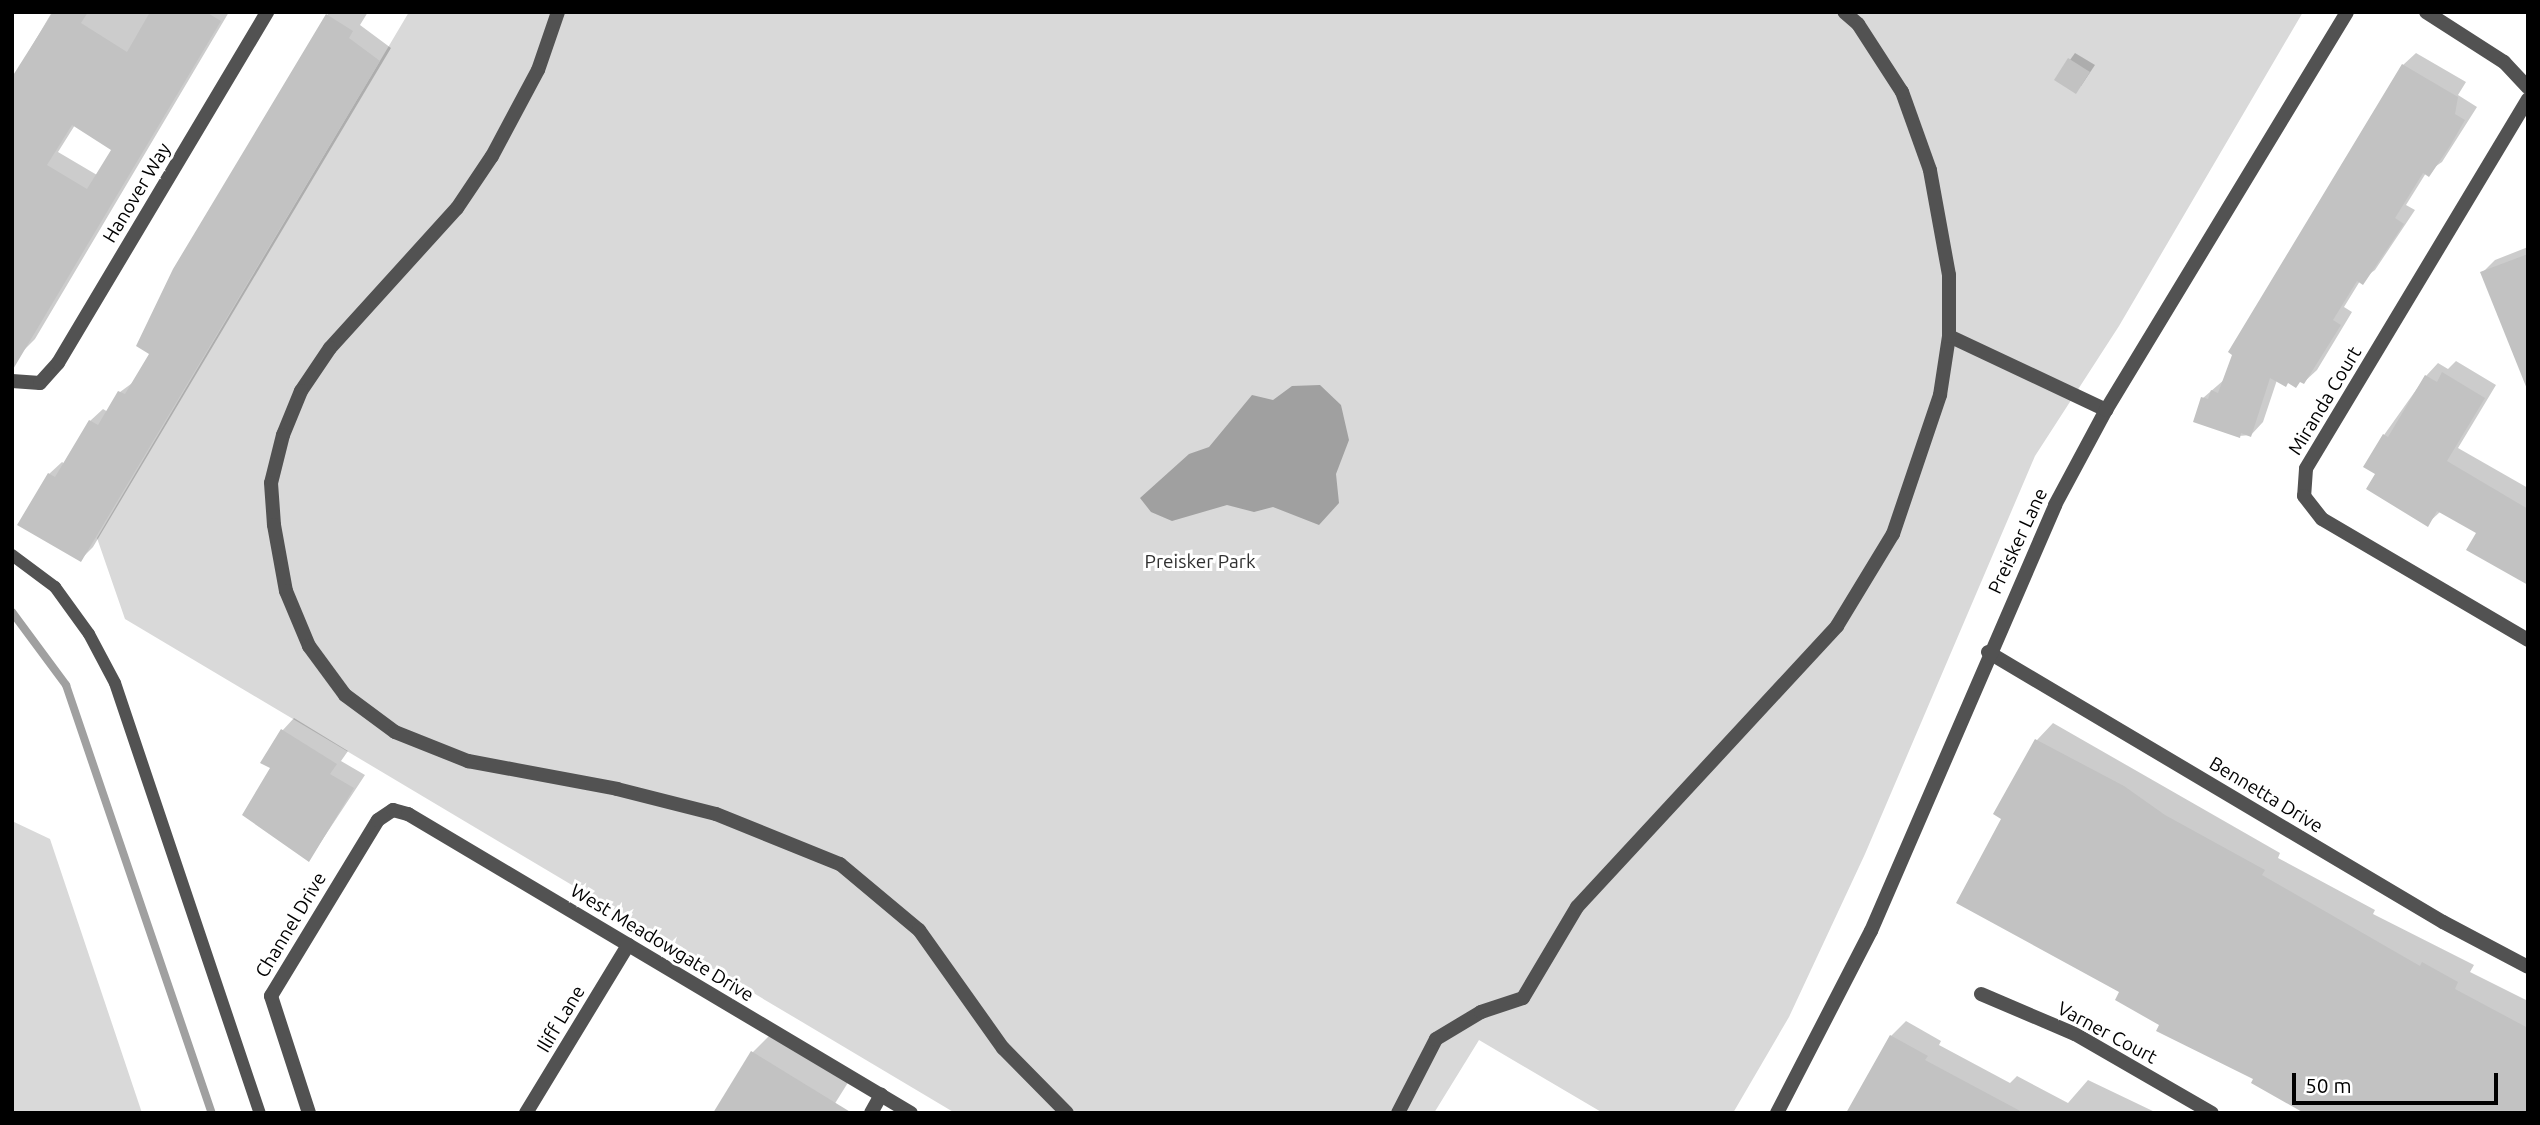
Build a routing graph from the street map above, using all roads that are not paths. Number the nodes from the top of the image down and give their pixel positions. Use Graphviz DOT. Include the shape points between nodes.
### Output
graph roads {
  1 [pos="267,12"];
  2 [pos="558,12"];
  3 [pos="1844,12"];
  4 [pos="2347,12"];
  5 [pos="2426,12"];
  6 [pos="2528,88"];
  7 [pos="2528,99"];
  8 [pos="1949,336"];
  9 [pos="12,381"];
  10 [pos="2106,410"];
  11 [pos="12,555"];
  12 [pos="2528,640"];
  13 [pos="1988,652"];
  14 [pos="393,810"];
  15 [pos="628,945"];
  16 [pos="2528,967"];
  17 [pos="1981,994"];
  18 [pos="881,1095"];
  19 [pos="260,1113"];
  20 [pos="309,1113"];
  21 [pos="526,1113"];
  22 [pos="871,1113"];
  23 [pos="911,1113"];
  24 [pos="1067,1113"];
  25 [pos="1398,1113"];
  26 [pos="1777,1113"];
  27 [pos="2212,1113"];
  1 -- 9 [label="street, Hanover Way" via="58,363 40,383"];
  2 -- 24 [label="street" via="529,90 492,156 457,208 330,348 301,391 283,435 271,483 274,525 286,592 309,646 345,695 407,737 468,761 617,789 716,814 840,864 919,930 1003,1048"];
  3 -- 8 [label="street" via="1858,24 1902,92 1930,170 1949,275"];
  4 -- 10 [label="street, Preisker Lane"];
  5 -- 6 [label="street" via="2504,62"];
  7 -- 12 [label="street, Miranda Court" via="2306,469 2304,496 2322,519"];
  8 -- 10 [label="street"];
  8 -- 25 [label="street" via="1940,395 1894,534 1860,596 1577,907 1523,998 1481,1012 1436,1039"];
  10 -- 13 [label="street, Preisker Lane" via="2055,505"];
  11 -- 19 [label="lane" via="55,587 89,634 115,683"];
  13 -- 16 [label="street, Bennetta Drive" via="2443,922"];
  13 -- 26 [label="street, Preisker Lane" via="1871,931"];
  14 -- 15 [label="street, West Meadowgate Drive" via="408,814"];
  14 -- 20 [label="street, Channel Drive" via="378,820 271,996"];
  15 -- 18 [label="street, West Meadowgate Drive"];
  15 -- 21 [label="street, Iliff Lane"];
  17 -- 27 [label="street, Varner Court" via="2076,1034"];
  18 -- 22 [label="street"];
  18 -- 23 [label="street, West Meadowgate Drive"];
}
